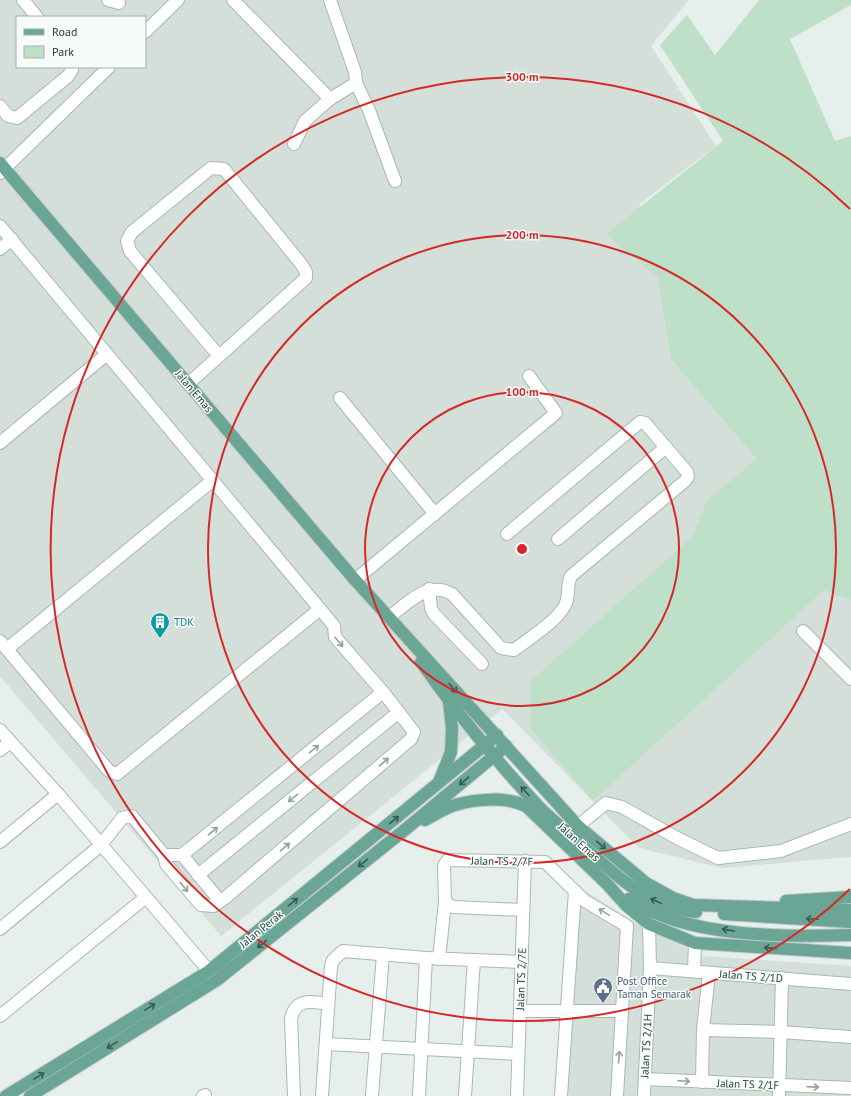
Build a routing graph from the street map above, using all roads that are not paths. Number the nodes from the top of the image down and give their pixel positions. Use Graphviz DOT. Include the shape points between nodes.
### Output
graph roads {
  1 [pos="23,0"];
  2 [pos="178,0"];
  3 [pos="233,0"];
  4 [pos="330,0"];
  5 [pos="36,16"];
  6 [pos="146,31"];
  7 [pos="72,68"];
  8 [pos="108,68"];
  9 [pos="356,83"];
  10 [pos="330,99"];
  11 [pos="0,106"];
  12 [pos="294,144"];
  13 [pos="2,168"];
  14 [pos="394,181"];
  15 [pos="0,226"];
  16 [pos="12,239"];
  17 [pos="0,249"];
  18 [pos="107,354"];
  19 [pos="219,356"];
  20 [pos="529,376"];
  21 [pos="188,384"];
  22 [pos="340,398"];
  23 [pos="0,443"];
  24 [pos="666,447"];
  25 [pos="213,480"];
  26 [pos="435,514"];
  27 [pos="507,534"];
  28 [pos="558,539"];
  29 [pos="356,580"];
  30 [pos="429,589"];
  31 [pos="320,609"];
  32 [pos="389,617"];
  33 [pos="803,631"];
  34 [pos="3,645"];
  35 [pos="482,664"];
  36 [pos="851,679"];
  37 [pos="383,692"];
  38 [pos="449,702"];
  39 [pos="399,712"];
  40 [pos="0,730"];
  41 [pos="497,736"];
  42 [pos="10,742"];
  43 [pos="485,745"];
  44 [pos="506,746"];
  45 [pos="0,750"];
  46 [pos="494,756"];
  47 [pos="439,783"];
  48 [pos="58,794"];
  49 [pos="851,824"];
  50 [pos="578,826"];
  51 [pos="407,828"];
  52 [pos="0,842"];
  53 [pos="101,845"];
  54 [pos="164,855"];
  55 [pos="182,855"];
  56 [pos="525,861"];
  57 [pos="198,875"];
  58 [pos="607,884"];
  59 [pos="574,891"];
  60 [pos="146,897"];
  61 [pos="851,897"];
  62 [pos="673,898"];
  63 [pos="220,902"];
  64 [pos="445,902"];
  65 [pos="523,910"];
  66 [pos="851,910"];
  67 [pos="851,922"];
  68 [pos="649,924"];
  69 [pos="0,929"];
  70 [pos="851,935"];
  71 [pos="695,943"];
  72 [pos="383,954"];
  73 [pos="851,954"];
  74 [pos="426,958"];
  75 [pos="439,959"];
  76 [pos="474,960"];
  77 [pos="522,962"];
  78 [pos="650,968"];
  79 [pos="694,971"];
  80 [pos="709,972"];
  81 [pos="213,976"];
  82 [pos="782,978"];
  83 [pos="851,984"];
  84 [pos="328,1004"];
  85 [pos="520,1011"];
  86 [pos="622,1011"];
  87 [pos="566,1012"];
  88 [pos="0,1016"];
  89 [pos="703,1030"];
  90 [pos="781,1032"];
  91 [pos="851,1037"];
  92 [pos="326,1044"];
  93 [pos="376,1046"];
  94 [pos="421,1049"];
  95 [pos="468,1051"];
  96 [pos="518,1054"];
  97 [pos="645,1079"];
  98 [pos="702,1082"];
  99 [pos="851,1088"];
  100 [pos="779,1091"];
  101 [pos="6,1096"];
  102 [pos="30,1096"];
  103 [pos="294,1096"];
  104 [pos="322,1096"];
  105 [pos="372,1096"];
  106 [pos="419,1096"];
  107 [pos="466,1096"];
  108 [pos="517,1096"];
  109 [pos="561,1096"];
  110 [pos="617,1096"];
  111 [pos="644,1096"];
  1 -- 5 [label="street"];
  2 -- 6 [label="street"];
  3 -- 10 [label="street"];
  4 -- 9 [label="street" via="355,72"];
  7 -- 11 [label="street" via="68,76 17,118 8,116"];
  8 -- 13 [label="street"];
  9 -- 10 [label="street"];
  9 -- 14 [label="street" via="369,110"];
  10 -- 12 [label="street" via="305,121"];
  13 -- 21 [label="main road, Jalan Emas"];
  15 -- 16 [label="street"];
  16 -- 17 [label="street"];
  16 -- 18 [label="street"];
  18 -- 23 [label="street"];
  18 -- 25 [label="street"];
  19 -- 19 [label="street" via="306,278 306,272 224,169 217,167 211,168 132,232 127,241 130,251"];
  19 -- 21 [label="street"];
  20 -- 26 [label="street" via="556,413"];
  21 -- 29 [label="main road, Jalan Emas"];
  22 -- 26 [label="street"];
  24 -- 27 [label="street" via="645,423 640,422"];
  24 -- 28 [label="street"];
  24 -- 30 [label="street" via="687,472 688,477 571,576 567,600 561,612 514,650 502,648 452,594 442,588"];
  25 -- 31 [label="street"];
  25 -- 34 [label="street"];
  26 -- 29 [label="street"];
  29 -- 32 [label="main road, Jalan Emas"];
  30 -- 32 [label="street"];
  30 -- 35 [label="street" via="434,614"];
  31 -- 34 [label="street" via="117,774 109,771"];
  31 -- 37 [label="street, one-way" via="334,626 335,637"];
  32 -- 38 [label="main road, Jalan Emas"];
  32 -- 41 [label="main road, Jalan Emas, one-way"];
  33 -- 36 [label="street"];
  37 -- 39 [label="street"];
  55 -- 37 [label="street, one-way"];
  38 -- 43 [label="main road, Jalan Emas"];
  38 -- 47 [label="main road" via="451,752"];
  39 -- 57 [label="street, one-way"];
  63 -- 39 [label="street, one-way" via="411,739 414,732"];
  40 -- 42 [label="street"];
  41 -- 43 [label="main road, Jalan Perak"];
  41 -- 44 [label="main road, Jalan Emas"];
  42 -- 45 [label="street"];
  42 -- 48 [label="street"];
  43 -- 46 [label="main road, Jalan Emas"];
  43 -- 47 [label="main road, Jalan Perak"];
  44 -- 46 [label="main road, Jalan Perak"];
  44 -- 50 [label="main road, Jalan Emas"];
  46 -- 51 [label="main road, Jalan Perak, one-way"];
  67 -- 46 [label="main road, Jalan Emas, one-way" via="690,912 640,894 541,809"];
  81 -- 47 [label="main road, Jalan Perak, one-way"];
  48 -- 52 [label="street"];
  48 -- 53 [label="street"];
  49 -- 50 [label="street" via="781,851 718,858 622,807 606,803"];
  50 -- 62 [label="main road, Jalan Emas, one-way" via="646,883"];
  51 -- 58 [label="main road" via="455,805 498,799 517,802 528,807"];
  51 -- 81 [label="main road, Jalan Perak, one-way"];
  53 -- 54 [label="street" via="122,818 132,816"];
  53 -- 60 [label="street"];
  53 -- 69 [label="street"];
  54 -- 55 [label="street"];
  54 -- 63 [label="street, one-way" via="166,864 201,905 214,906"];
  55 -- 57 [label="street"];
  56 -- 59 [label="street, Jalan TS 2/7F" via="545,862"];
  56 -- 64 [label="street, Jalan TS 2/7F" via="448,860 444,865"];
  56 -- 65 [label="street, Jalan TS 2/7E"];
  57 -- 63 [label="street"];
  58 -- 68 [label="main road" via="626,905"];
  70 -- 58 [label="main road, one-way" via="795,937 737,932 683,923 653,913"];
  86 -- 59 [label="street, Jalan TS 2/7F, one-way" via="627,926 585,901"];
  59 -- 87 [label="street"];
  60 -- 81 [label="street"];
  60 -- 88 [label="street"];
  61 -- 62 [label="main road" via="745,902"];
  62 -- 66 [label="main road, Jalan Emas" via="693,905"];
  64 -- 65 [label="street" via="453,907"];
  64 -- 75 [label="street"];
  65 -- 77 [label="street, Jalan TS 2/7E"];
  68 -- 71 [label="main road"];
  68 -- 78 [label="street, Jalan TS 2/1H"];
  73 -- 71 [label="main road, one-way"];
  71 -- 79 [label="street"];
  72 -- 74 [label="street"];
  72 -- 84 [label="street" via="343,951 333,960"];
  72 -- 93 [label="street"];
  74 -- 75 [label="street"];
  74 -- 94 [label="street"];
  75 -- 76 [label="street"];
  76 -- 77 [label="street"];
  76 -- 95 [label="street"];
  77 -- 85 [label="street, Jalan TS 2/7E"];
  78 -- 79 [label="street, Jalan TS 2/1D"];
  78 -- 97 [label="street, Jalan TS 2/1H"];
  79 -- 80 [label="street, Jalan TS 2/1D"];
  80 -- 82 [label="street, Jalan TS 2/1D"];
  80 -- 89 [label="street"];
  101 -- 81 [label="main road, Jalan Perak, one-way"];
  81 -- 102 [label="main road, Jalan Perak, one-way"];
  82 -- 83 [label="street, Jalan TS 2/1D"];
  82 -- 90 [label="street"];
  84 -- 92 [label="street"];
  84 -- 103 [label="street" via="312,1001 300,1004 293,1010"];
  85 -- 87 [label="street"];
  85 -- 96 [label="street, Jalan TS 2/7E"];
  86 -- 87 [label="street"];
  110 -- 86 [label="street, Jalan TS 2/7F, one-way"];
  87 -- 109 [label="street"];
  89 -- 90 [label="street"];
  89 -- 98 [label="street"];
  90 -- 91 [label="street"];
  90 -- 100 [label="street"];
  92 -- 93 [label="street"];
  92 -- 104 [label="street"];
  93 -- 94 [label="street"];
  93 -- 105 [label="street"];
  94 -- 95 [label="street"];
  94 -- 106 [label="street"];
  95 -- 96 [label="street"];
  95 -- 107 [label="street"];
  96 -- 108 [label="street, Jalan TS 2/7E"];
  97 -- 98 [label="street, Jalan TS 2/1F, one-way"];
  97 -- 111 [label="street, Jalan TS 2/1H"];
  98 -- 100 [label="street, Jalan TS 2/1F"];
  100 -- 99 [label="street, Jalan TS 2/1F, one-way"];
}
